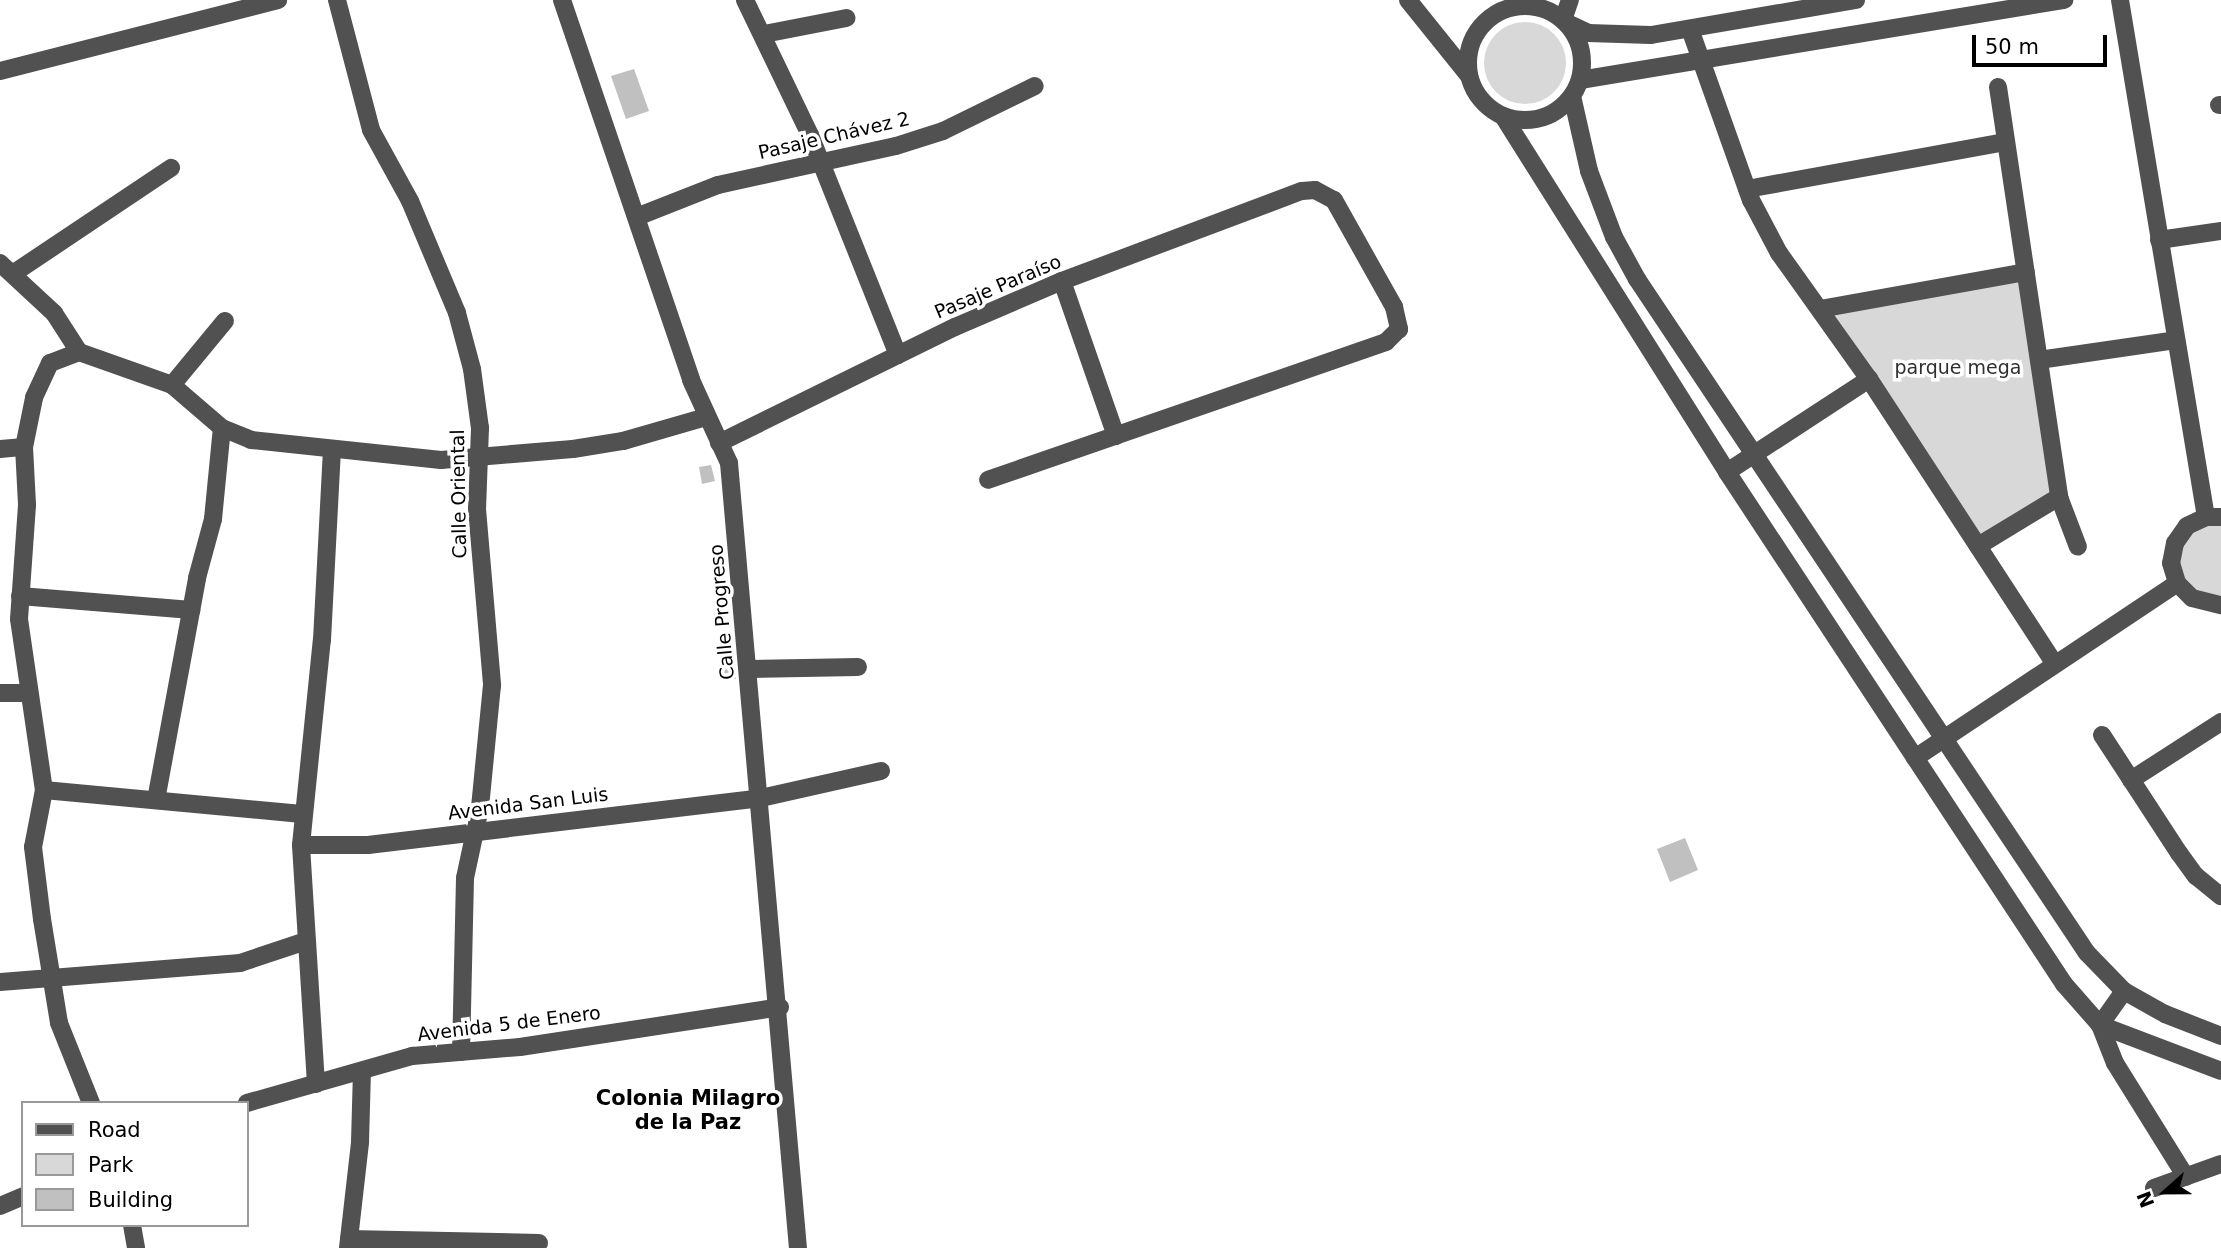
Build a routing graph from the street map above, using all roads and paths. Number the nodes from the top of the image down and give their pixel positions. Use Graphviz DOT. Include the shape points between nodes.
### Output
graph roads {
  1 [pos="278,0"];
  2 [pos="337,0"];
  3 [pos="562,0"];
  4 [pos="746,0"];
  5 [pos="1408,0"];
  6 [pos="1570,0"];
  7 [pos="1856,0"];
  8 [pos="2064,0"];
  9 [pos="2120,0"];
  10 [pos="1509,2"];
  11 [pos="255,4"];
  12 [pos="846,18"];
  13 [pos="1565,21"];
  14 [pos="1690,29"];
  15 [pos="764,34"];
  16 [pos="1698,58"];
  17 [pos="0,71"];
  18 [pos="1469,76"];
  19 [pos="1035,86"];
  20 [pos="1998,87"];
  21 [pos="1576,88"];
  22 [pos="1503,116"];
  23 [pos="2006,142"];
  24 [pos="820,162"];
  25 [pos="171,167"];
  26 [pos="1747,189"];
  27 [pos="639,216"];
  28 [pos="2221,230"];
  29 [pos="2159,240"];
  30 [pos="7,268"];
  31 [pos="2026,272"];
  32 [pos="1062,281"];
  33 [pos="1820,309"];
  34 [pos="225,321"];
  35 [pos="2176,340"];
  36 [pos="79,352"];
  37 [pos="898,355"];
  38 [pos="2039,360"];
  39 [pos="1869,379"];
  40 [pos="172,385"];
  41 [pos="706,417"];
  42 [pos="222,428"];
  43 [pos="1116,436"];
  44 [pos="719,443"];
  45 [pos="24,447"];
  46 [pos="0,449"];
  47 [pos="332,452"];
  48 [pos="1754,454"];
  49 [pos="479,457"];
  50 [pos="1727,472"];
  51 [pos="988,480"];
  52 [pos="2059,497"];
  53 [pos="2213,517"];
  54 [pos="1978,546"];
  55 [pos="2078,547"];
  56 [pos="2177,583"];
  57 [pos="20,596"];
  58 [pos="2221,605"];
  59 [pos="191,610"];
  60 [pos="2055,664"];
  61 [pos="858,667"];
  62 [pos="748,669"];
  63 [pos="0,693"];
  64 [pos="26,693"];
  65 [pos="2221,722"];
  66 [pos="2102,735"];
  67 [pos="1944,738"];
  68 [pos="1915,758"];
  69 [pos="881,771"];
  70 [pos="2132,780"];
  71 [pos="44,790"];
  72 [pos="761,798"];
  73 [pos="156,800"];
  74 [pos="302,814"];
  75 [pos="475,831"];
  76 [pos="301,845"];
  77 [pos="2217,889"];
  78 [pos="306,941"];
  79 [pos="52,978"];
  80 [pos="0,982"];
  81 [pos="2124,990"];
  82 [pos="780,1007"];
  83 [pos="2100,1025"];
  84 [pos="2221,1036"];
  85 [pos="461,1052"];
  86 [pos="362,1071"];
  87 [pos="2221,1072"];
  88 [pos="316,1084"];
  89 [pos="91,1101"];
  90 [pos="248,1103"];
  91 [pos="2221,1164"];
  92 [pos="2186,1177"];
  93 [pos="2154,1188"];
  94 [pos="21,1197"];
  95 [pos="0,1206"];
  96 [pos="132,1227"];
  97 [pos="540,1243"];
  98 [pos="348,1244"];
  99 [pos="136,1248"];
  100 [pos="798,1248"];
  1 -- 11 [label="street"];
  2 -- 49 [label="street, Calle Oriental" via="371,130 410,201 457,313 472,369"];
  3 -- 27 [label="street, Calle Progreso"];
  4 -- 15 [label="street"];
  5 -- 18 [label="street"];
  6 -- 13 [label="street"];
  7 -- 14 [label="street"];
  8 -- 16 [label="street"];
  9 -- 29 [label="street"];
  10 -- 13 [label="street" via="1534,5"];
  10 -- 18 [label="street" via="1479,28 1469,51"];
  11 -- 17 [label="street"];
  12 -- 15 [label="street"];
  13 -- 14 [label="street" via="1588,33 1651,35"];
  13 -- 21 [label="street" via="1580,44"];
  14 -- 16 [label="street"];
  15 -- 24 [label="street"];
  16 -- 21 [label="street"];
  16 -- 26 [label="street"];
  18 -- 22 [label="street" via="1482,100"];
  19 -- 24 [label="street, Pasaje Chávez 2" via="943,131"];
  20 -- 23 [label="street"];
  21 -- 22 [label="street" via="1544,117"];
  21 -- 48 [label="street" via="1581,147 1614,237"];
  22 -- 50 [label="street"];
  23 -- 26 [label="street"];
  23 -- 31 [label="street"];
  24 -- 27 [label="street, Pasaje Chávez 2" via="718,185"];
  24 -- 37 [label="street"];
  25 -- 30 [label="street"];
  26 -- 33 [label="street" via="1779,253"];
  27 -- 41 [label="street, Calle Progreso"];
  28 -- 29 [label="street"];
  29 -- 35 [label="street"];
  30 -- 36 [label="street" via="54,313"];
  31 -- 33 [label="street"];
  31 -- 38 [label="street"];
  32 -- 37 [label="street, Pasaje Paraíso"];
  32 -- 43 [label="street"];
  32 -- 43 [label="street, Pasaje Paraíso" via="1315,190 1334,200 1394,307 1398,329 1386,342"];
  33 -- 39 [label="street"];
  34 -- 40 [label="street"];
  35 -- 38 [label="street"];
  35 -- 53 [label="street"];
  36 -- 40 [label="street"];
  36 -- 45 [label="street" via="50,363 33,398"];
  37 -- 44 [label="street, Pasaje Paraíso"];
  38 -- 52 [label="street"];
  39 -- 48 [label="street"];
  39 -- 54 [label="street"];
  40 -- 42 [label="street"];
  41 -- 44 [label="street, Calle Progreso"];
  41 -- 49 [label="street" via="623,441"];
  42 -- 47 [label="street" via="251,440"];
  42 -- 59 [label="street" via="214,519"];
  43 -- 51 [label="street"];
  44 -- 62 [label="street, Calle Progreso" via="729,463"];
  45 -- 46 [label="street"];
  45 -- 57 [label="street" via="27,505"];
  47 -- 49 [label="street" via="441,460"];
  47 -- 74 [label="street" via="322,640"];
  48 -- 50 [label="street"];
  48 -- 67 [label="street"];
  49 -- 75 [label="street, Calle Oriental" via="477,509 492,685"];
  50 -- 68 [label="street"];
  52 -- 54 [label="street"];
  52 -- 55 [label="street"];
  53 -- 56 [label="street" via="2187,526 2175,543 2171,563"];
  54 -- 60 [label="street"];
  56 -- 58 [label="street" via="2192,598"];
  56 -- 60 [label="street"];
  57 -- 59 [label="street"];
  57 -- 64 [label="street"];
  59 -- 73 [label="street"];
  60 -- 67 [label="street"];
  61 -- 62 [label="street"];
  62 -- 72 [label="street, Calle Progreso"];
  63 -- 64 [label="street"];
  64 -- 71 [label="street"];
  65 -- 70 [label="street"];
  66 -- 70 [label="street"];
  67 -- 68 [label="street"];
  67 -- 81 [label="street" via="2087,953"];
  68 -- 83 [label="street" via="2064,984"];
  69 -- 72 [label="street, Avenida San Luis"];
  70 -- 77 [label="street" via="2179,853"];
  71 -- 73 [label="street"];
  71 -- 79 [label="street" via="33,848"];
  72 -- 75 [label="street, Avenida San Luis"];
  72 -- 82 [label="street, Calle Progreso"];
  73 -- 74 [label="street"];
  74 -- 76 [label="street"];
  75 -- 76 [label="street, Avenida San Luis" via="368,845"];
  75 -- 85 [label="street, Calle Oriental" via="465,878"];
  76 -- 78 [label="street"];
  78 -- 79 [label="street" via="240,963"];
  78 -- 88 [label="street"];
  79 -- 80 [label="street"];
  79 -- 89 [label="street" via="59,1023"];
  81 -- 83 [label="street"];
  81 -- 84 [label="street" via="2165,1014"];
  82 -- 85 [label="street, Avenida 5 de Enero"];
  82 -- 100 [label="street, Calle Progreso"];
  83 -- 87 [label="street"];
  83 -- 92 [label="street" via="2115,1063"];
  85 -- 86 [label="street, Avenida 5 de Enero" via="412,1056"];
  86 -- 88 [label="street, Avenida 5 de Enero"];
  86 -- 98 [label="street" via="360,1142"];
  88 -- 90 [label="street, Avenida 5 de Enero"];
  91 -- 92 [label="street"];
  92 -- 93 [label="street"];
  94 -- 95 [label="street"];
  96 -- 99 [label="street"];
  97 -- 98 [label="street"];
}
